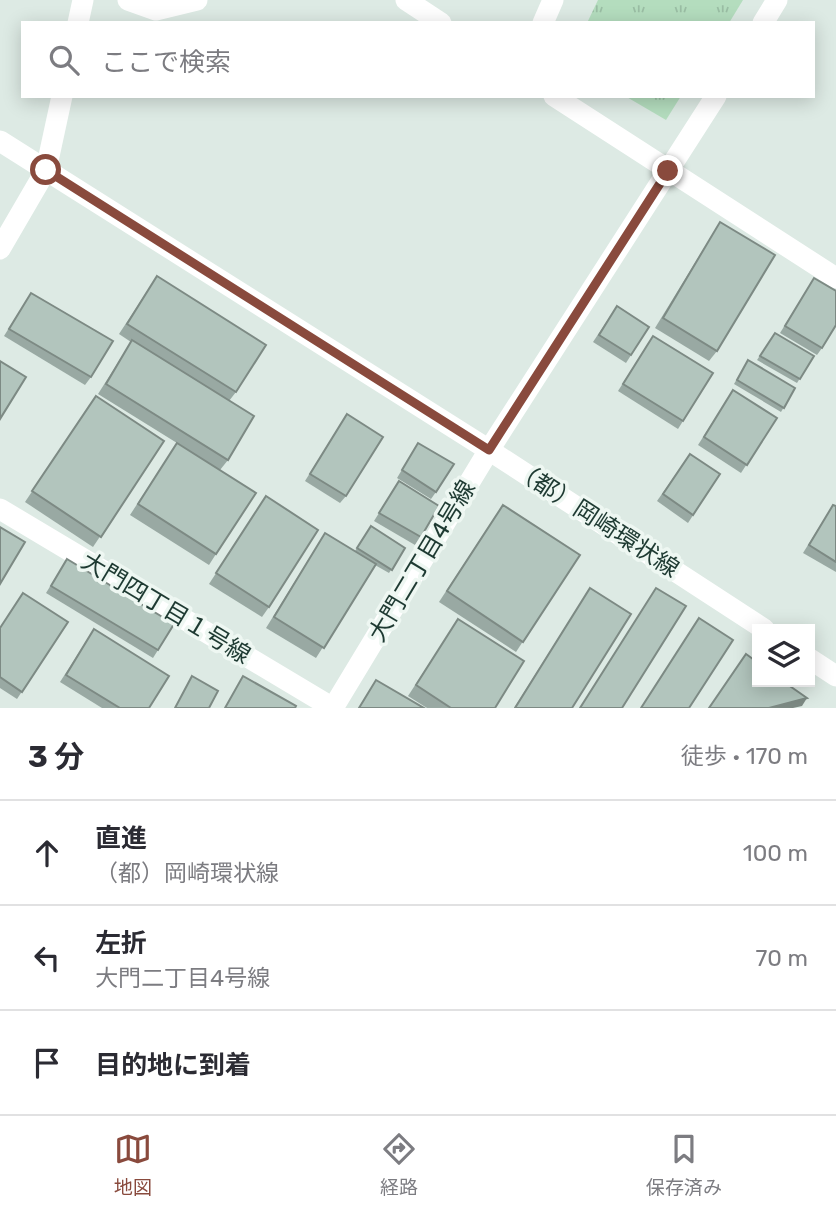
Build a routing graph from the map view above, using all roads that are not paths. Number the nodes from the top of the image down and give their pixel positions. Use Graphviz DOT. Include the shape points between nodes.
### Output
graph roads {
  1 [pos="83,0"];
  2 [pos="128,0"];
  3 [pos="197,0"];
  4 [pos="405,0"];
  5 [pos="553,0"];
  6 [pos="777,0"];
  7 [pos="78,21"];
  8 [pos="438,21"];
  9 [pos="544,21"];
  10 [pos="763,21"];
  11 [pos="62,98"];
  12 [pos="557,98"];
  13 [pos="715,98"];
  14 [pos="0,141"];
  15 [pos="46,170"];
  16 [pos="668,171"];
  17 [pos="0,249"];
  18 [pos="836,278"];
  19 [pos="489,450"];
  20 [pos="0,509"];
  21 [pos="756,624"];
  22 [pos="815,662"];
  23 [pos="836,676"];
  24 [pos="333,708"];
  1 -- 7 [label="street"];
  2 -- 3 [label="street" via="156,10"];
  4 -- 8 [label="street"];
  5 -- 9 [label="street"];
  6 -- 10 [label="street"];
  11 -- 15 [label="street"];
  12 -- 16 [label="street"];
  13 -- 16 [label="street, 大門二丁目4号線"];
  14 -- 15 [label="street, （都）岡崎環状線"];
  15 -- 17 [label="street"];
  15 -- 19 [label="street, （都）岡崎環状線"];
  16 -- 18 [label="street"];
  16 -- 19 [label="street, 大門二丁目4号線"];
  19 -- 21 [label="street, （都）岡崎環状線"];
  19 -- 24 [label="street, 大門二丁目4号線"];
  20 -- 24 [label="street, 大門四丁目１号線"];
  22 -- 23 [label="street"];
}
